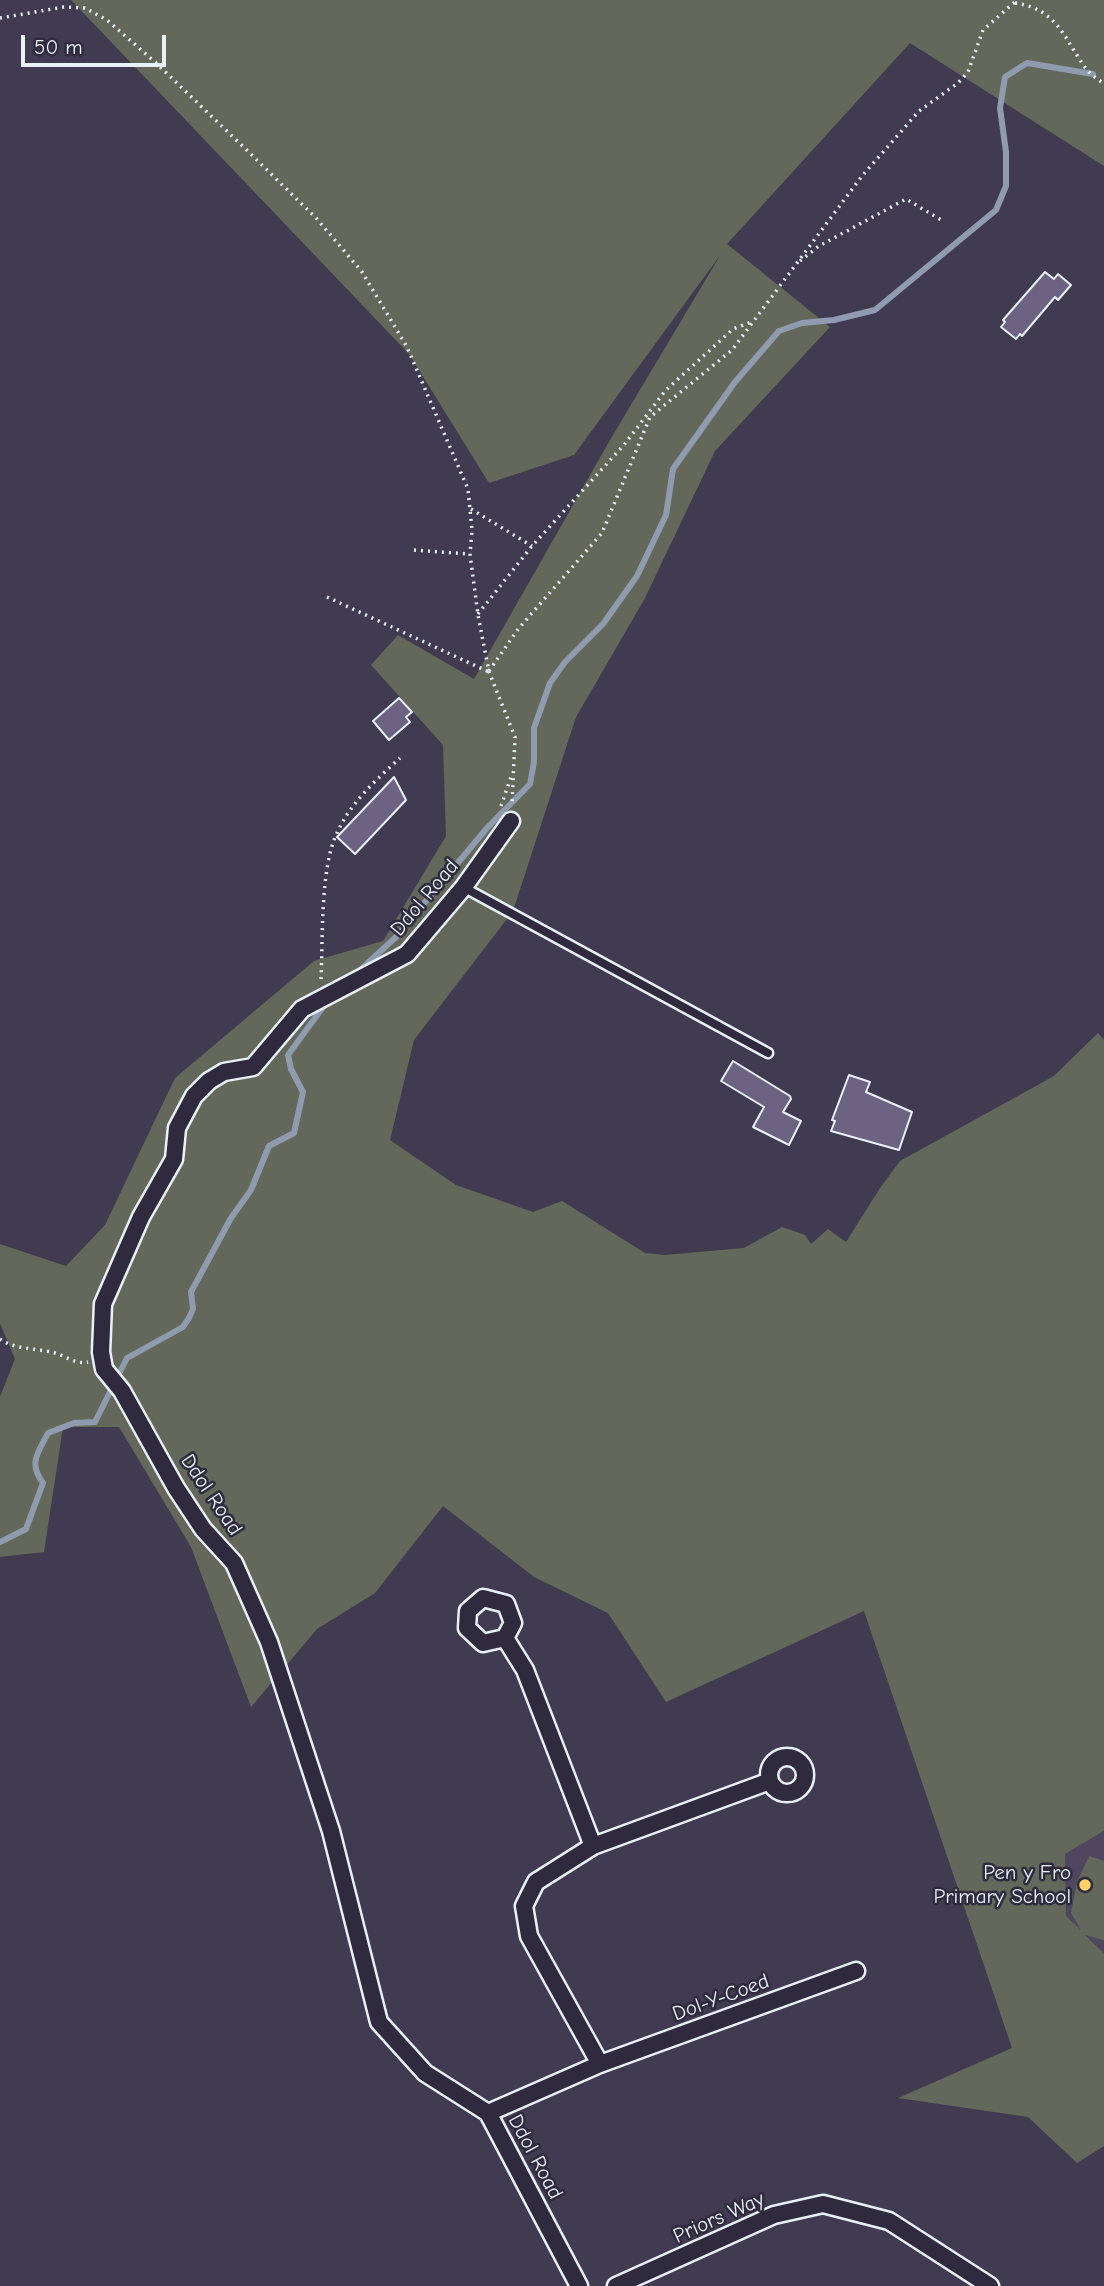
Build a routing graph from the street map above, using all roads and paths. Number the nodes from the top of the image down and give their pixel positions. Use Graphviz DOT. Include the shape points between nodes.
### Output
graph roads {
  1 [pos="1016,2"];
  2 [pos="0,18"];
  3 [pos="1104,84"];
  4 [pos="943,221"];
  5 [pos="793,267"];
  6 [pos="753,321"];
  7 [pos="471,509"];
  8 [pos="532,546"];
  9 [pos="414,550"];
  10 [pos="470,554"];
  11 [pos="327,597"];
  12 [pos="478,615"];
  13 [pos="489,672"];
  14 [pos="400,758"];
  15 [pos="512,786"];
  16 [pos="511,821"];
  17 [pos="463,887"];
  18 [pos="321,999"];
  19 [pos="768,1053"];
  20 [pos="0,1339"];
  21 [pos="102,1359"];
  22 [pos="505,1638"];
  23 [pos="770,1781"];
  24 [pos="593,1846"];
  25 [pos="856,1970"];
  26 [pos="600,2064"];
  27 [pos="488,2113"];
  28 [pos="579,2286"];
  29 [pos="616,2286"];
  30 [pos="990,2286"];
  1 -- 3 [label="path" via="1034,6 1062,30 1089,73"];
  1 -- 5 [label="path" via="983,30 968,72 919,111 862,176"];
  2 -- 7 [label="path" via="85,8 107,20 317,219 362,272 396,327 468,489"];
  4 -- 5 [label="path" via="906,199 819,246"];
  5 -- 6 [label="path"];
  6 -- 8 [label="path" via="733,329 665,391 624,445"];
  6 -- 13 [label="path" via="732,350 650,417 602,533 519,628"];
  7 -- 8 [label="path"];
  7 -- 10 [label="path"];
  8 -- 12 [label="path"];
  9 -- 10 [label="path"];
  10 -- 12 [label="path"];
  11 -- 13 [label="path"];
  12 -- 13 [label="path"];
  13 -- 15 [label="path" via="514,737"];
  14 -- 18 [label="path" via="370,786 335,835 324,900"];
  16 -- 17 [label="street, Ddol Road"];
  17 -- 18 [label="street, Ddol Road" via="407,954"];
  17 -- 19 [label="lane"];
  18 -- 21 [label="street, Ddol Road" via="302,1009 253,1067 224,1072 194,1096 177,1128 174,1159 141,1217 103,1304"];
  20 -- 21 [label="path" via="81,1364"];
  21 -- 27 [label="street, Ddol Road" via="176,1488 203,1529 234,1563 269,1643 331,1831 379,2022 425,2073"];
  22 -- 24 [label="street" via="525,1670"];
  23 -- 24 [label="street"];
  24 -- 26 [label="street" via="536,1882 524,1906 529,1936"];
  25 -- 26 [label="street, Dol-Y-Coed"];
  26 -- 27 [label="street, Dol-Y-Coed"];
  27 -- 28 [label="street, Ddol Road"];
  29 -- 30 [label="street, Priors Way" via="774,2215 823,2204 889,2221"];
}
